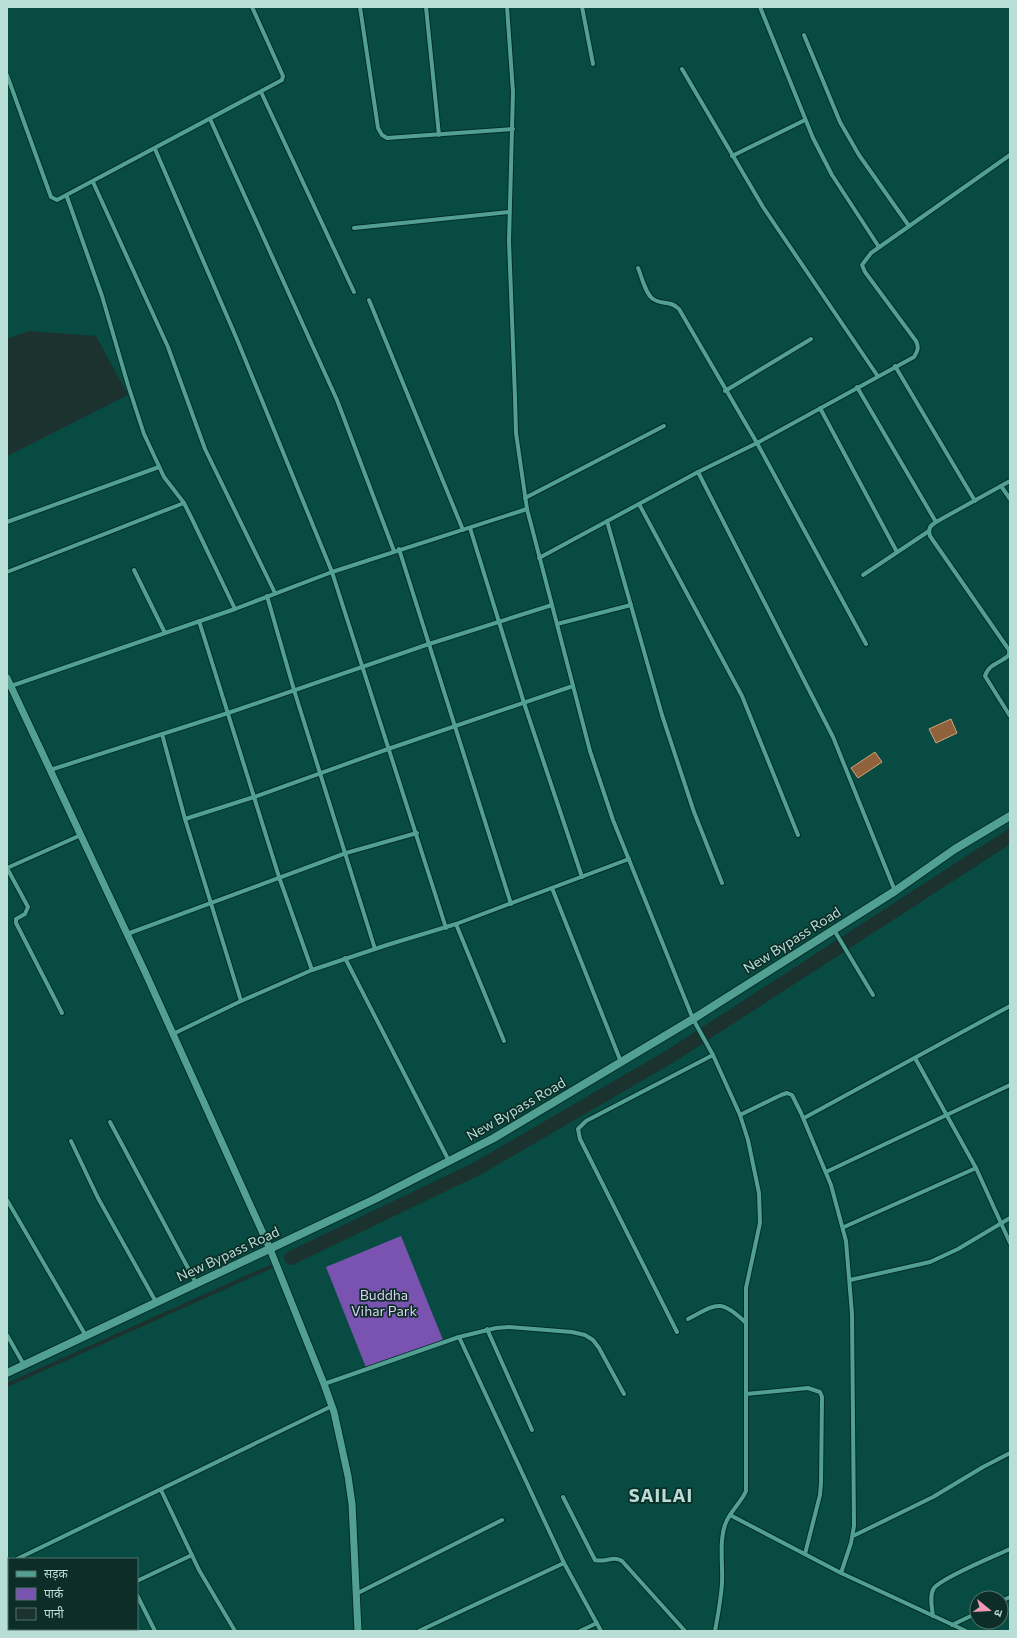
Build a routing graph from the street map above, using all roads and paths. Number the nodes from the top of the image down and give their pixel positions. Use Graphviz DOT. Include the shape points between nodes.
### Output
graph roads {
  1 [pos="252,7"];
  2 [pos="360,7"];
  3 [pos="426,7"];
  4 [pos="507,7"];
  5 [pos="582,7"];
  6 [pos="760,7"];
  7 [pos="804,35"];
  8 [pos="593,64"];
  9 [pos="682,69"];
  10 [pos="7,75"];
  11 [pos="261,92"];
  12 [pos="210,119"];
  13 [pos="805,120"];
  14 [pos="513,129"];
  15 [pos="439,135"];
  16 [pos="155,149"];
  17 [pos="1010,155"];
  18 [pos="732,156"];
  19 [pos="93,182"];
  20 [pos="67,197"];
  21 [pos="509,212"];
  22 [pos="909,226"];
  23 [pos="354,228"];
  24 [pos="879,247"];
  25 [pos="638,268"];
  26 [pos="354,292"];
  27 [pos="369,300"];
  28 [pos="811,339"];
  29 [pos="895,366"];
  30 [pos="877,375"];
  31 [pos="857,387"];
  32 [pos="725,391"];
  33 [pos="820,408"];
  34 [pos="664,426"];
  35 [pos="756,443"];
  36 [pos="159,467"];
  37 [pos="698,472"];
  38 [pos="1010,481"];
  39 [pos="1001,486"];
  40 [pos="525,498"];
  41 [pos="1010,499"];
  42 [pos="975,501"];
  43 [pos="184,503"];
  44 [pos="639,504"];
  45 [pos="527,509"];
  46 [pos="607,521"];
  47 [pos="7,522"];
  48 [pos="936,522"];
  49 [pos="470,528"];
  50 [pos="463,530"];
  51 [pos="929,531"];
  52 [pos="399,549"];
  53 [pos="394,551"];
  54 [pos="897,552"];
  55 [pos="539,558"];
  56 [pos="134,570"];
  57 [pos="7,572"];
  58 [pos="332,572"];
  59 [pos="864,575"];
  60 [pos="275,593"];
  61 [pos="267,596"];
  62 [pos="552,605"];
  63 [pos="631,605"];
  64 [pos="235,609"];
  65 [pos="199,621"];
  66 [pos="499,622"];
  67 [pos="556,624"];
  68 [pos="165,633"];
  69 [pos="429,644"];
  70 [pos="866,644"];
  71 [pos="362,666"];
  72 [pos="7,678"];
  73 [pos="11,686"];
  74 [pos="573,686"];
  75 [pos="294,690"];
  76 [pos="524,703"];
  77 [pos="228,713"];
  78 [pos="1010,716"];
  79 [pos="455,726"];
  80 [pos="162,734"];
  81 [pos="388,749"];
  82 [pos="50,770"];
  83 [pos="321,774"];
  84 [pos="254,797"];
  85 [pos="1010,816"];
  86 [pos="185,819"];
  87 [pos="417,833"];
  88 [pos="80,835"];
  89 [pos="798,835"];
  90 [pos="346,853"];
  91 [pos="629,859"];
  92 [pos="7,868"];
  93 [pos="279,877"];
  94 [pos="582,877"];
  95 [pos="722,883"];
  96 [pos="552,888"];
  97 [pos="895,891"];
  98 [pos="211,902"];
  99 [pos="511,904"];
  100 [pos="456,924"];
  101 [pos="446,928"];
  102 [pos="833,930"];
  103 [pos="127,934"];
  104 [pos="375,949"];
  105 [pos="345,958"];
  106 [pos="312,970"];
  107 [pos="873,995"];
  108 [pos="241,1001"];
  109 [pos="1010,1006"];
  110 [pos="62,1013"];
  111 [pos="693,1019"];
  112 [pos="173,1034"];
  113 [pos="504,1041"];
  114 [pos="713,1055"];
  115 [pos="915,1058"];
  116 [pos="621,1062"];
  117 [pos="1010,1085"];
  118 [pos="740,1115"];
  119 [pos="948,1116"];
  120 [pos="804,1118"];
  121 [pos="110,1122"];
  122 [pos="71,1141"];
  123 [pos="449,1162"];
  124 [pos="976,1168"];
  125 [pos="826,1172"];
  126 [pos="7,1200"];
  127 [pos="1010,1218"];
  128 [pos="1001,1223"];
  129 [pos="844,1227"];
  130 [pos="1010,1243"];
  131 [pos="270,1249"];
  132 [pos="850,1280"];
  133 [pos="196,1284"];
  134 [pos="156,1302"];
  135 [pos="688,1319"];
  136 [pos="746,1324"];
  137 [pos="487,1329"];
  138 [pos="677,1332"];
  139 [pos="7,1335"];
  140 [pos="86,1336"];
  141 [pos="459,1337"];
  142 [pos="24,1365"];
  143 [pos="7,1373"];
  144 [pos="324,1384"];
  145 [pos="624,1394"];
  146 [pos="746,1394"];
  147 [pos="332,1406"];
  148 [pos="532,1430"];
  149 [pos="1010,1453"];
  150 [pos="161,1490"];
  151 [pos="563,1497"];
  152 [pos="730,1515"];
  153 [pos="502,1520"];
  154 [pos="853,1536"];
  155 [pos="1010,1549"];
  156 [pos="805,1554"];
  157 [pos="192,1555"];
  158 [pos="20,1558"];
  159 [pos="564,1563"];
  160 [pos="841,1573"];
  161 [pos="138,1581"];
  162 [pos="356,1594"];
  163 [pos="138,1598"];
  164 [pos="933,1616"];
  165 [pos="969,1617"];
  166 [pos="597,1623"];
  167 [pos="952,1625"];
  168 [pos="155,1631"];
  169 [pos="235,1631"];
  170 [pos="358,1631"];
  171 [pos="419,1631"];
  172 [pos="580,1631"];
  173 [pos="601,1631"];
  174 [pos="685,1631"];
  175 [pos="715,1631"];
  176 [pos="966,1631"];
  1 -- 11 [label="street" via="283,76"];
  2 -- 15 [label="street" via="378,128 382,135 387,138"];
  3 -- 15 [label="street"];
  4 -- 14 [label="street" via="512,54"];
  5 -- 8 [label="street"];
  6 -- 13 [label="street"];
  7 -- 22 [label="street" via="846,133"];
  9 -- 18 [label="street"];
  10 -- 20 [label="street" via="51,197 57,200"];
  11 -- 12 [label="street"];
  11 -- 26 [label="street"];
  12 -- 16 [label="street"];
  12 -- 53 [label="street" via="337,400"];
  13 -- 18 [label="street"];
  13 -- 24 [label="street" via="832,175"];
  14 -- 15 [label="street"];
  14 -- 21 [label="street"];
  16 -- 19 [label="street"];
  16 -- 58 [label="street" via="236,337"];
  17 -- 22 [label="street"];
  18 -- 30 [label="street"];
  19 -- 20 [label="street"];
  19 -- 60 [label="street" via="168,347 202,442"];
  20 -- 36 [label="street" via="102,296 135,406"];
  21 -- 23 [label="street"];
  21 -- 40 [label="street" via="516,433"];
  22 -- 24 [label="street"];
  24 -- 29 [label="street" via="862,265 918,347 914,357"];
  25 -- 32 [label="street" via="650,296 658,302 679,308"];
  27 -- 50 [label="street"];
  28 -- 32 [label="street"];
  29 -- 30 [label="street"];
  29 -- 42 [label="street"];
  30 -- 31 [label="street"];
  31 -- 33 [label="street"];
  31 -- 48 [label="street"];
  32 -- 35 [label="street"];
  33 -- 35 [label="street"];
  33 -- 54 [label="street"];
  34 -- 40 [label="street"];
  35 -- 37 [label="street"];
  35 -- 70 [label="street"];
  36 -- 43 [label="street"];
  36 -- 47 [label="street"];
  37 -- 44 [label="street"];
  37 -- 97 [label="street" via="833,737"];
  38 -- 39 [label="street"];
  39 -- 41 [label="street"];
  39 -- 42 [label="street"];
  40 -- 45 [label="street"];
  42 -- 48 [label="street"];
  43 -- 57 [label="street"];
  43 -- 64 [label="street"];
  44 -- 46 [label="street"];
  44 -- 89 [label="street" via="742,696"];
  45 -- 49 [label="street"];
  45 -- 55 [label="street"];
  46 -- 55 [label="street"];
  46 -- 63 [label="street"];
  48 -- 51 [label="street" via="930,526"];
  49 -- 50 [label="street"];
  49 -- 66 [label="street"];
  50 -- 52 [label="street"];
  51 -- 54 [label="street"];
  51 -- 78 [label="street" via="1009,650 1006,659 990,667 984,676"];
  52 -- 53 [label="street"];
  52 -- 69 [label="street"];
  53 -- 58 [label="street"];
  54 -- 59 [label="street"];
  55 -- 62 [label="street"];
  56 -- 68 [label="street"];
  58 -- 60 [label="street"];
  58 -- 71 [label="street"];
  60 -- 61 [label="street"];
  61 -- 64 [label="street"];
  61 -- 75 [label="street"];
  62 -- 66 [label="street"];
  62 -- 67 [label="street"];
  63 -- 67 [label="street"];
  63 -- 95 [label="street" via="694,812"];
  64 -- 65 [label="street"];
  65 -- 68 [label="street"];
  65 -- 77 [label="street"];
  66 -- 69 [label="street"];
  66 -- 76 [label="street"];
  67 -- 74 [label="street"];
  68 -- 73 [label="street"];
  69 -- 71 [label="street"];
  69 -- 79 [label="street"];
  71 -- 75 [label="street"];
  71 -- 81 [label="street"];
  72 -- 73 [label="street"];
  73 -- 82 [label="street"];
  74 -- 76 [label="street"];
  74 -- 91 [label="street" via="590,751"];
  75 -- 77 [label="street"];
  75 -- 83 [label="street"];
  76 -- 79 [label="street"];
  76 -- 94 [label="street"];
  77 -- 80 [label="street"];
  77 -- 84 [label="street"];
  79 -- 81 [label="street"];
  79 -- 99 [label="street"];
  80 -- 82 [label="street"];
  80 -- 86 [label="street"];
  81 -- 83 [label="street"];
  81 -- 87 [label="street"];
  82 -- 88 [label="street"];
  83 -- 84 [label="street"];
  83 -- 90 [label="street"];
  84 -- 86 [label="street"];
  84 -- 93 [label="street"];
  85 -- 97 [label="main road, New Bypass Road" via="955,848"];
  86 -- 98 [label="street"];
  87 -- 90 [label="street"];
  87 -- 101 [label="street"];
  88 -- 92 [label="street"];
  88 -- 103 [label="street"];
  90 -- 93 [label="street"];
  90 -- 104 [label="street"];
  91 -- 94 [label="street"];
  91 -- 111 [label="street"];
  92 -- 110 [label="street" via="28,907 25,914 16,919 16,923"];
  93 -- 98 [label="street"];
  93 -- 106 [label="street"];
  94 -- 96 [label="street"];
  96 -- 99 [label="street"];
  96 -- 116 [label="street"];
  97 -- 102 [label="main road, New Bypass Road"];
  98 -- 103 [label="street"];
  98 -- 108 [label="street"];
  99 -- 100 [label="street"];
  100 -- 101 [label="street"];
  100 -- 113 [label="street"];
  101 -- 104 [label="street"];
  102 -- 107 [label="street"];
  102 -- 111 [label="main road, New Bypass Road"];
  103 -- 112 [label="street"];
  104 -- 105 [label="street"];
  105 -- 106 [label="street"];
  105 -- 123 [label="street"];
  106 -- 108 [label="street"];
  108 -- 112 [label="street"];
  109 -- 115 [label="street"];
  111 -- 114 [label="street"];
  111 -- 116 [label="main road, New Bypass Road"];
  112 -- 131 [label="street"];
  114 -- 118 [label="street"];
  114 -- 138 [label="street" via="586,1121 578,1129 580,1139"];
  115 -- 119 [label="street"];
  115 -- 120 [label="street"];
  116 -- 123 [label="main road, New Bypass Road"];
  117 -- 119 [label="street"];
  118 -- 120 [label="street" via="787,1093 792,1095"];
  118 -- 136 [label="street" via="748,1140 761,1209 746,1288"];
  119 -- 124 [label="street"];
  119 -- 125 [label="street"];
  120 -- 125 [label="street"];
  121 -- 133 [label="street"];
  122 -- 134 [label="street" via="98,1198"];
  123 -- 131 [label="main road, New Bypass Road"];
  124 -- 128 [label="street"];
  124 -- 129 [label="street"];
  125 -- 129 [label="street"];
  126 -- 140 [label="street"];
  127 -- 128 [label="street"];
  128 -- 130 [label="street"];
  128 -- 132 [label="street" via="958,1249 930,1262"];
  129 -- 132 [label="street"];
  131 -- 133 [label="main road, New Bypass Road"];
  131 -- 144 [label="street"];
  132 -- 154 [label="street" via="854,1372"];
  133 -- 134 [label="main road, New Bypass Road"];
  134 -- 140 [label="main road, New Bypass Road"];
  135 -- 136 [label="street" via="714,1306 721,1306 733,1310"];
  136 -- 146 [label="street"];
  137 -- 141 [label="street"];
  137 -- 145 [label="street" via="509,1327 585,1334 599,1348"];
  137 -- 148 [label="street"];
  139 -- 142 [label="street"];
  140 -- 142 [label="main road, New Bypass Road"];
  141 -- 144 [label="street"];
  141 -- 159 [label="street"];
  142 -- 143 [label="main road, New Bypass Road"];
  144 -- 147 [label="street"];
  146 -- 152 [label="street" via="746,1491 742,1501"];
  146 -- 156 [label="street" via="808,1388 820,1392 822,1397 822,1483"];
  147 -- 150 [label="street"];
  147 -- 162 [label="street" via="352,1504"];
  149 -- 154 [label="street" via="933,1497"];
  150 -- 157 [label="street"];
  150 -- 158 [label="street"];
  151 -- 174 [label="street" via="595,1560 614,1558 622,1561"];
  152 -- 156 [label="street"];
  152 -- 175 [label="street" via="722,1534 722,1582"];
  153 -- 162 [label="street"];
  154 -- 160 [label="street"];
  155 -- 164 [label="street" via="934,1588 931,1595"];
  156 -- 160 [label="street"];
  157 -- 161 [label="street"];
  157 -- 169 [label="street"];
  159 -- 166 [label="street"];
  159 -- 171 [label="street"];
  160 -- 164 [label="street"];
  162 -- 170 [label="street"];
  163 -- 168 [label="street"];
  164 -- 167 [label="street"];
  165 -- 167 [label="street"];
  166 -- 172 [label="street"];
  166 -- 173 [label="street"];
  167 -- 176 [label="street"];
}
